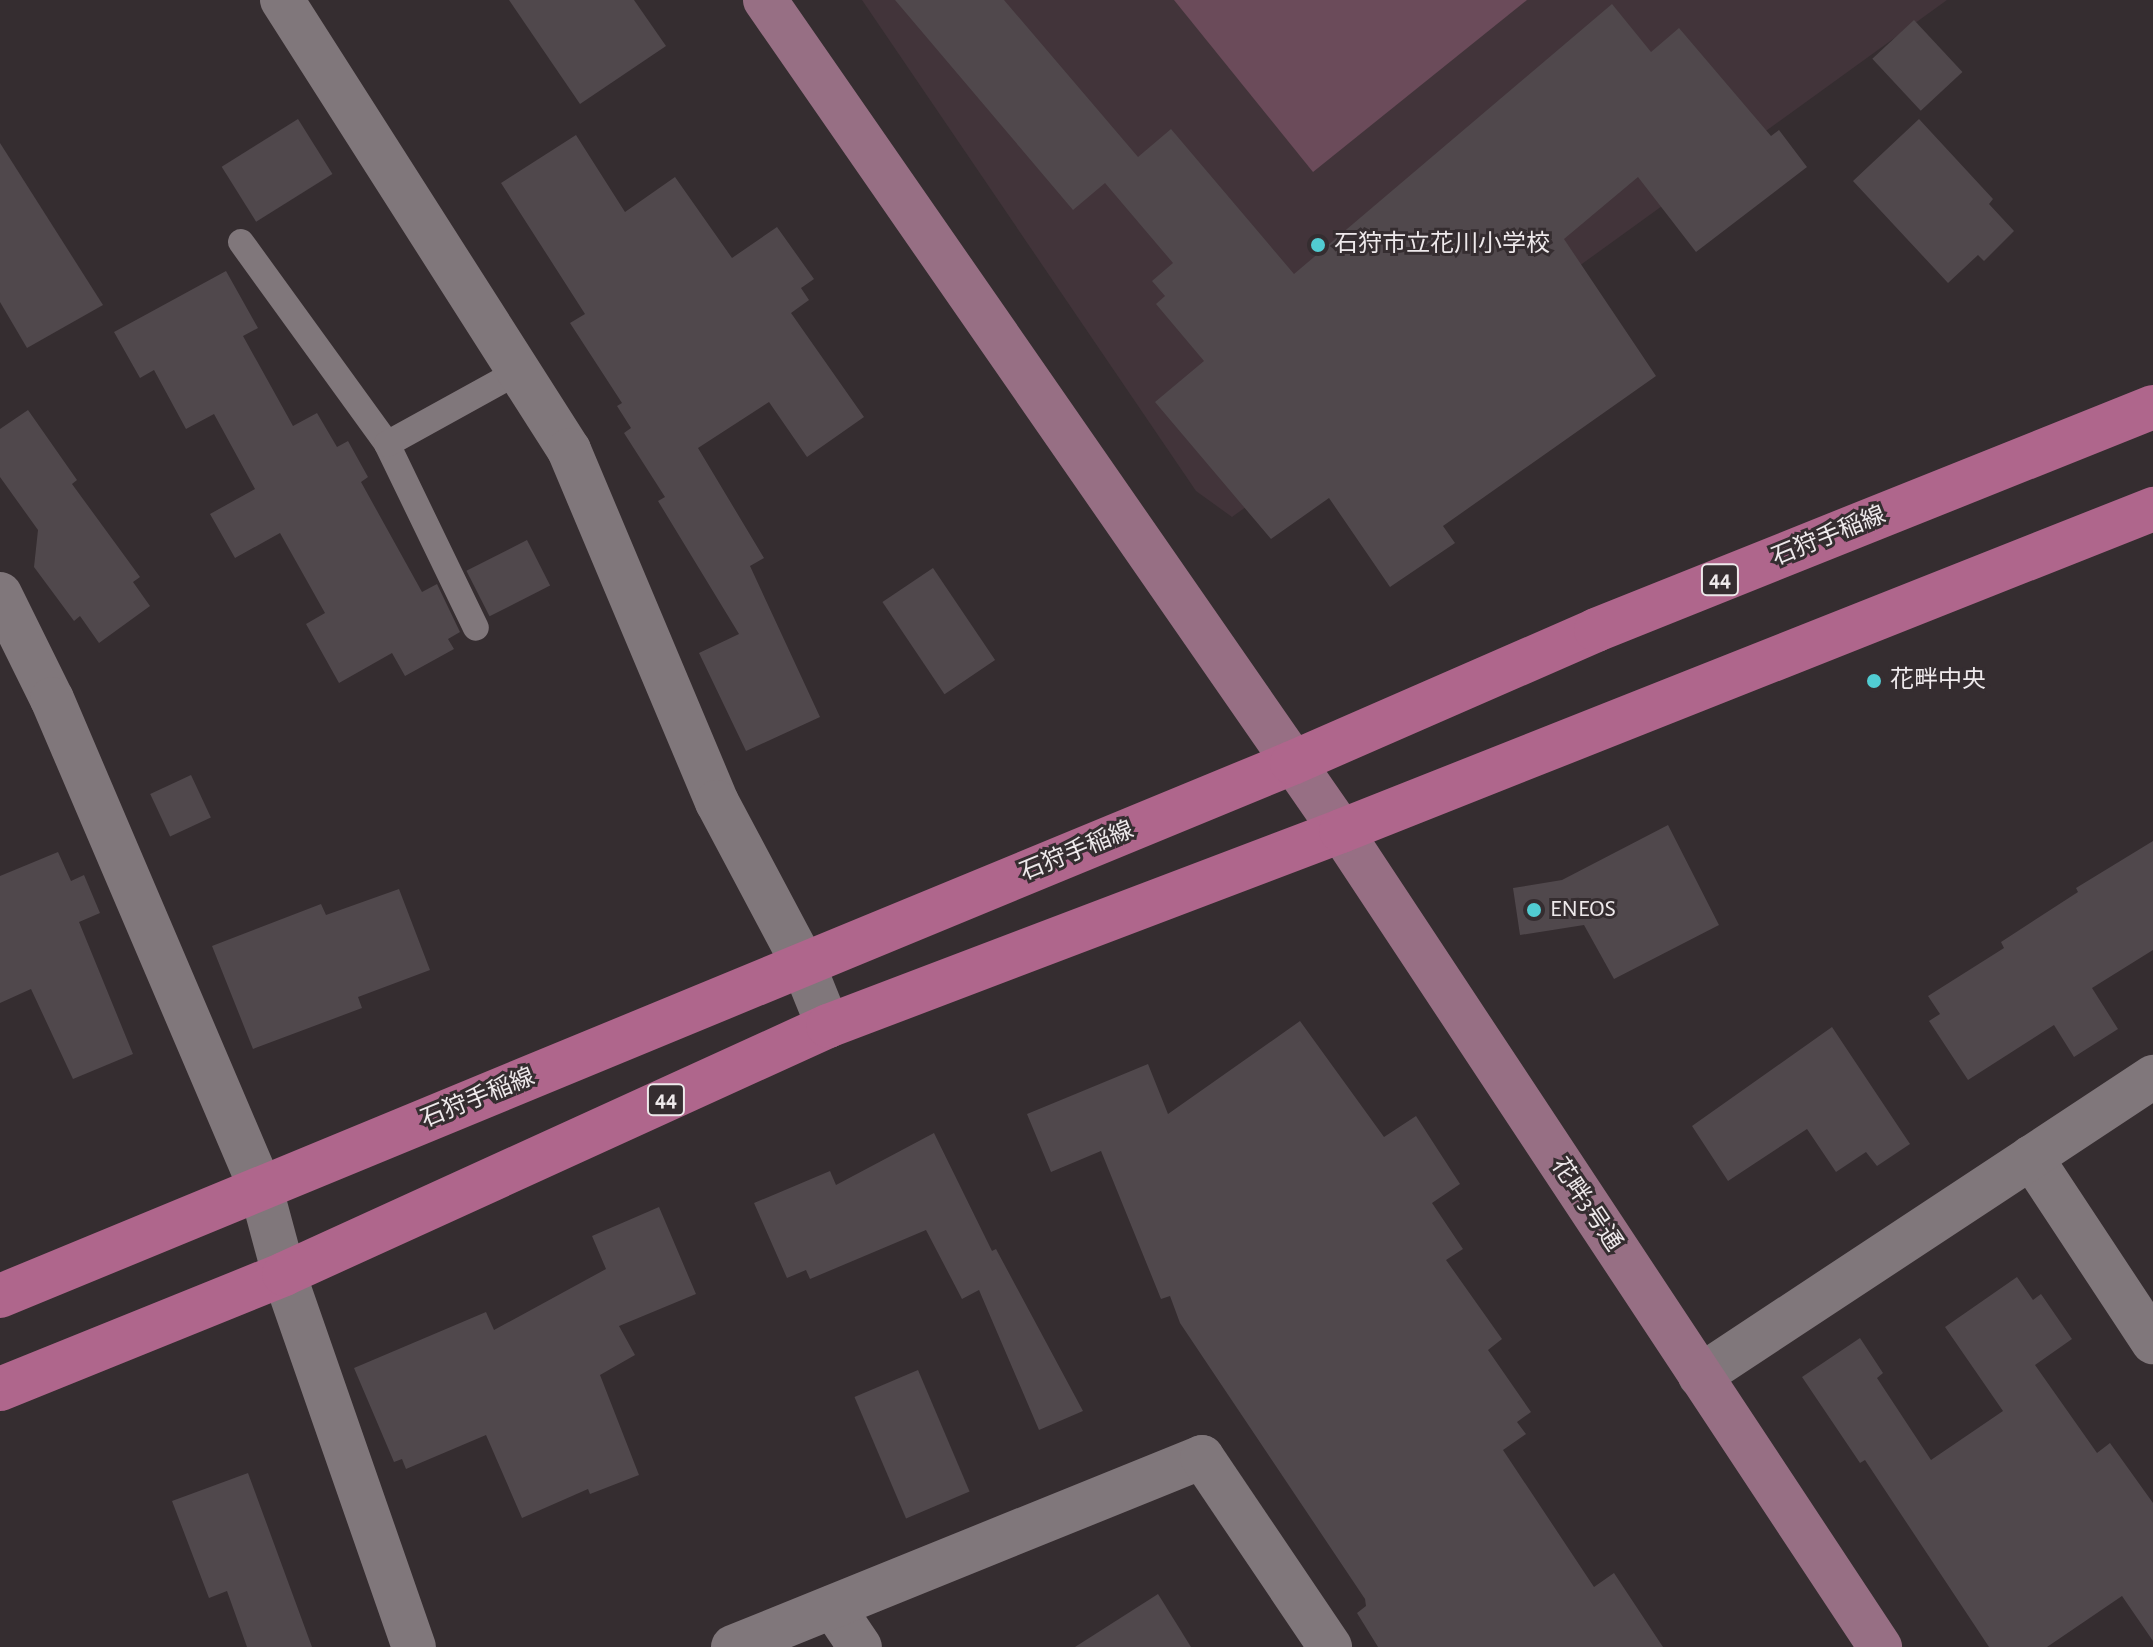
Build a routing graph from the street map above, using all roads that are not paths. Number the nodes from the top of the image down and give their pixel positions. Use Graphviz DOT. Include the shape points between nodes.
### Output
graph roads {
  1 [pos="282,0"];
  2 [pos="765,0"];
  3 [pos="241,242"];
  4 [pos="519,371"];
  5 [pos="2153,407"];
  6 [pos="387,444"];
  7 [pos="2153,509"];
  8 [pos="0,594"];
  9 [pos="476,628"];
  10 [pos="1292,763"];
  11 [pos="1341,831"];
  12 [pos="803,964"];
  13 [pos="828,1026"];
  14 [pos="2153,1077"];
  15 [pos="2031,1157"];
  16 [pos="261,1189"];
  17 [pos="284,1274"];
  18 [pos="0,1296"];
  19 [pos="2153,1342"];
  20 [pos="1700,1376"];
  21 [pos="0,1389"];
  22 [pos="833,1607"];
  23 [pos="414,1647"];
  24 [pos="733,1647"];
  25 [pos="860,1647"];
  26 [pos="1330,1647"];
  27 [pos="1880,1647"];
  1 -- 4 [label="street"];
  2 -- 10 [label="street, 花畔3号通"];
  3 -- 6 [label="lane"];
  4 -- 6 [label="lane"];
  4 -- 12 [label="street" via="569,450 717,802"];
  5 -- 10 [label="main road, 石狩手稲線 / 44" via="1596,630"];
  6 -- 9 [label="lane"];
  7 -- 11 [label="main road, 44"];
  8 -- 16 [label="street" via="52,699"];
  10 -- 11 [label="street, 花畔3号通"];
  10 -- 12 [label="main road, 石狩手稲線 / 44"];
  11 -- 13 [label="main road, 44"];
  11 -- 20 [label="street, 花畔3号通"];
  12 -- 13 [label="street"];
  12 -- 16 [label="main road, 石狩手稲線 / 44"];
  13 -- 17 [label="main road, 44"];
  14 -- 15 [label="street"];
  15 -- 19 [label="street"];
  15 -- 20 [label="street"];
  16 -- 17 [label="street"];
  16 -- 18 [label="main road, 石狩手稲線 / 44"];
  17 -- 21 [label="main road, 44"];
  17 -- 23 [label="street"];
  20 -- 27 [label="street, 花畔3号通"];
  22 -- 24 [label="street"];
  22 -- 25 [label="street"];
  22 -- 26 [label="street" via="1202,1457"];
}
